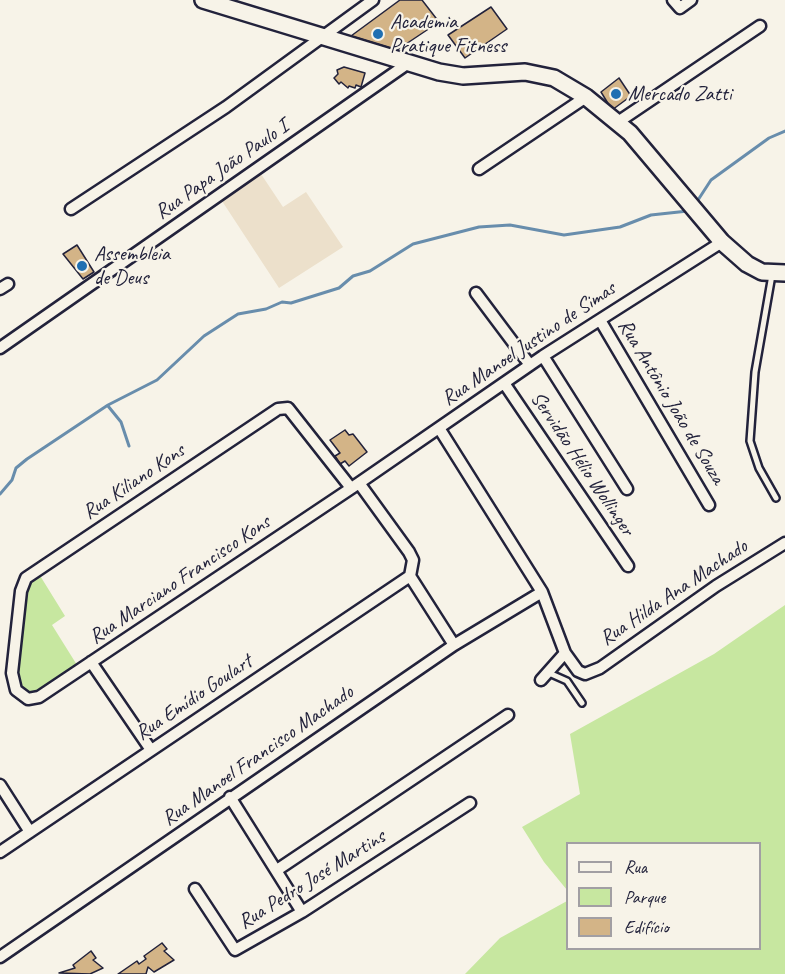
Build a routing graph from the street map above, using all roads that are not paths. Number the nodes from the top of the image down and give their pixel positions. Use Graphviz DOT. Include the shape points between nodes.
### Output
graph roads {
  1 [pos="203,0"];
  2 [pos="373,0"];
  3 [pos="692,0"];
  4 [pos="676,4"];
  5 [pos="760,26"];
  6 [pos="321,38"];
  7 [pos="407,64"];
  8 [pos="586,98"];
  9 [pos="618,122"];
  10 [pos="479,169"];
  11 [pos="71,209"];
  12 [pos="722,242"];
  13 [pos="779,273"];
  14 [pos="476,292"];
  15 [pos="600,320"];
  16 [pos="0,348"];
  17 [pos="543,356"];
  18 [pos="530,365"];
  19 [pos="504,383"];
  20 [pos="439,428"];
  21 [pos="355,486"];
  22 [pos="627,489"];
  23 [pos="776,498"];
  24 [pos="709,505"];
  25 [pos="785,543"];
  26 [pos="628,566"];
  27 [pos="410,576"];
  28 [pos="542,592"];
  29 [pos="454,645"];
  30 [pos="565,654"];
  31 [pos="91,662"];
  32 [pos="544,676"];
  33 [pos="28,699"];
  34 [pos="582,703"];
  35 [pos="508,715"];
  36 [pos="151,750"];
  37 [pos="0,785"];
  38 [pos="231,797"];
  39 [pos="470,803"];
  40 [pos="30,832"];
  41 [pos="0,852"];
  42 [pos="277,870"];
  43 [pos="195,889"];
  44 [pos="302,912"];
  45 [pos="0,957"];
  1 -- 6 [label="main road"];
  2 -- 6 [label="street"];
  3 -- 4 [label="street"];
  5 -- 9 [label="street"];
  6 -- 7 [label="main road"];
  6 -- 11 [label="street" via="226,107"];
  7 -- 8 [label="main road" via="463,76 525,72 544,75"];
  7 -- 16 [label="street, Rua Papa João Paulo I"];
  8 -- 9 [label="main road"];
  8 -- 10 [label="street"];
  9 -- 12 [label="main road"];
  12 -- 13 [label="main road" via="754,269"];
  12 -- 15 [label="street, Rua Manoel Justino de Simas"];
  13 -- 23 [label="lane" via="755,372 750,441 759,468"];
  14 -- 18 [label="street"];
  15 -- 17 [label="street, Rua Manoel Justino de Simas"];
  15 -- 24 [label="street, Rua Antônio João de Souza"];
  17 -- 18 [label="street, Rua Manoel Justino de Simas"];
  17 -- 22 [label="street"];
  18 -- 19 [label="street, Rua Manoel Justino de Simas"];
  19 -- 20 [label="street, Rua Manoel Justino de Simas"];
  19 -- 26 [label="street, Servidão Hélio Wollinger"];
  20 -- 21 [label="street, Rua Manoel Justino de Simas"];
  20 -- 28 [label="street"];
  21 -- 27 [label="street" via="409,552 413,560"];
  21 -- 31 [label="street, Rua Marciano Francisco Kons"];
  21 -- 33 [label="street, Rua Kiliano Kons" via="288,408 278,409 26,578 21,591 12,673 15,690"];
  25 -- 30 [label="street, Rua Hilda Ana Machado" via="716,586 600,668 585,674"];
  27 -- 29 [label="street"];
  27 -- 36 [label="street, Rua Emídio Goulart"];
  28 -- 29 [label="street, Rua Manoel Francisco Machado"];
  28 -- 30 [label="street"];
  29 -- 38 [label="street, Rua Manoel Francisco Machado"];
  30 -- 32 [label="street"];
  31 -- 33 [label="street, Rua Marciano Francisco Kons" via="39,697"];
  31 -- 36 [label="street"];
  32 -- 34 [label="lane" via="567,681"];
  35 -- 42 [label="street"];
  36 -- 40 [label="street, Rua Emídio Goulart"];
  37 -- 40 [label="street"];
  38 -- 42 [label="street"];
  38 -- 45 [label="street, Rua Manoel Francisco Machado"];
  39 -- 44 [label="street, Rua Pedro José Martins"];
  40 -- 41 [label="street, Rua Emídio Goulart"];
  42 -- 44 [label="street"];
  43 -- 44 [label="street, Rua Pedro José Martins" via="235,950"];
}
